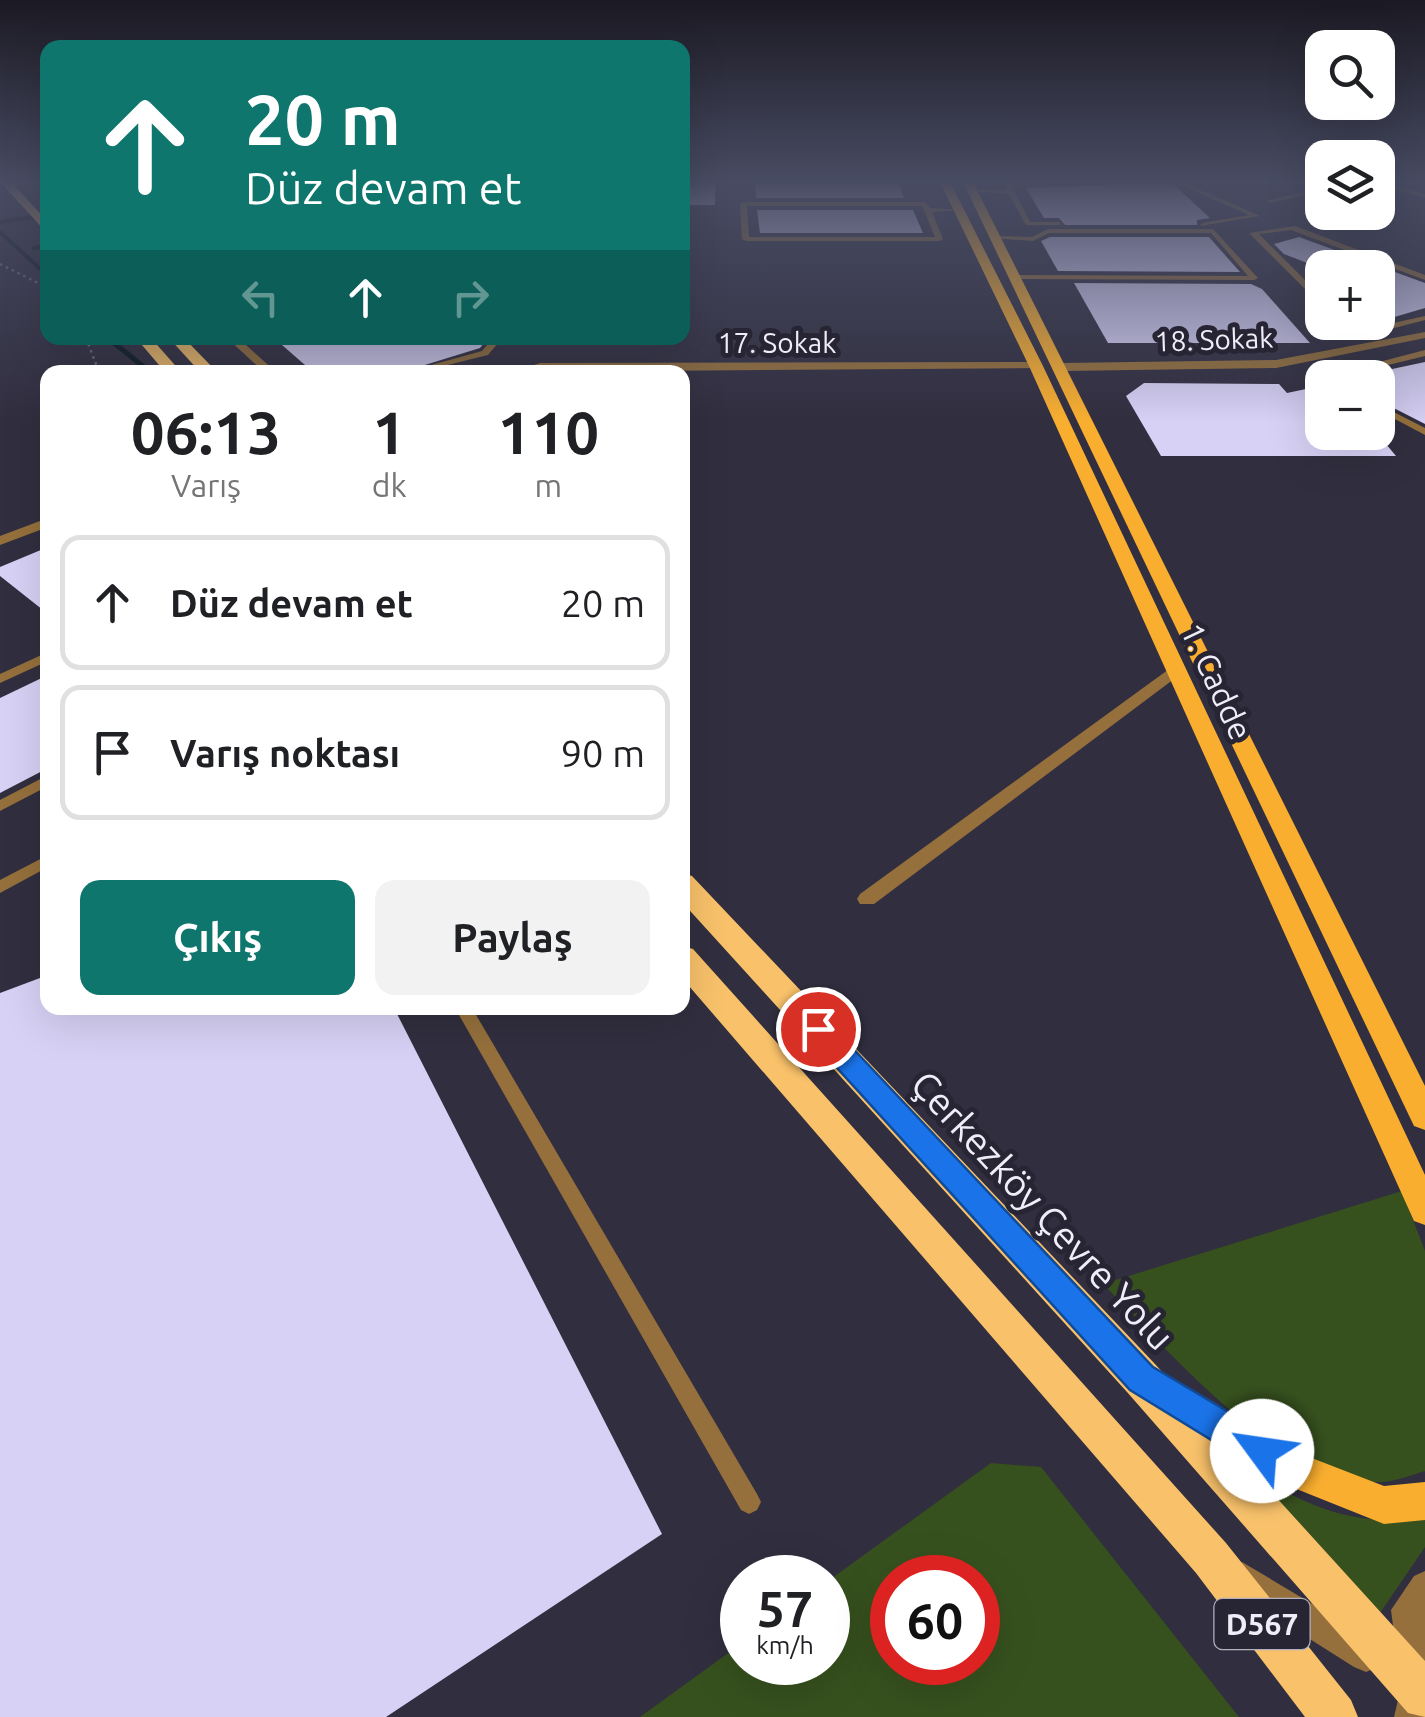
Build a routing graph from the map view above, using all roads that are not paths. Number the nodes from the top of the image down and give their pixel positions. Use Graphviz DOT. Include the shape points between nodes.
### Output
graph roads {
  1 [pos="985,262"];
  2 [pos="1009,262"];
  3 [pos="1038,262"];
  4 [pos="1240,262"];
  5 [pos="1283,262"];
  6 [pos="1395,267"];
  7 [pos="1016,277"];
  8 [pos="1045,277"];
  9 [pos="1425,278"];
  10 [pos="1305,283"];
  11 [pos="1425,318"];
  12 [pos="1395,325"];
  13 [pos="1425,335"];
  14 [pos="1404,342"];
  15 [pos="149,345"];
  16 [pos="183,345"];
  17 [pos="240,345"];
  18 [pos="492,345"];
  19 [pos="1425,353"];
  20 [pos="1395,360"];
  21 [pos="167,365"];
  22 [pos="202,365"];
  23 [pos="262,365"];
  24 [pos="438,365"];
  25 [pos="1036,366"];
  26 [pos="690,367"];
  27 [pos="1062,367"];
  28 [pos="1395,416"];
  29 [pos="1425,432"];
  30 [pos="40,525"];
  31 [pos="0,542"];
  32 [pos="40,660"];
  33 [pos="0,664"];
  34 [pos="1176,669"];
  35 [pos="6,676"];
  36 [pos="40,784"];
  37 [pos="0,806"];
  38 [pos="40,864"];
  39 [pos="0,887"];
  40 [pos="690,892"];
  41 [pos="867,899"];
  42 [pos="690,966"];
  43 [pos="468,1015"];
  44 [pos="1425,1117"];
  45 [pos="1425,1210"];
  46 [pos="1141,1378"];
  47 [pos="1425,1501"];
  48 [pos="748,1502"];
  49 [pos="1211,1558"];
  50 [pos="1425,1587"];
  51 [pos="1420,1696"];
  52 [pos="1334,1717"];
  1 -- 25 [label="main road, 1. Cadde"];
  2 -- 7 [label="main road, 1. Cadde"];
  3 -- 8 [label="lane"];
  4 -- 8 [label="lane" via="1254,278"];
  5 -- 10 [label="lane"];
  6 -- 9 [label="lane"];
  7 -- 8 [label="lane"];
  7 -- 27 [label="main road, 1. Cadde"];
  11 -- 12 [label="lane"];
  13 -- 14 [label="street, 18. Sokak"];
  14 -- 19 [label="lane"];
  14 -- 27 [label="street, 18. Sokak" via="1276,364"];
  15 -- 21 [label="highway"];
  16 -- 22 [label="highway"];
  17 -- 23 [label="street"];
  18 -- 24 [label="lane" via="485,353"];
  19 -- 20 [label="lane"];
  25 -- 26 [label="street, 17. Sokak"];
  25 -- 34 [label="main road, 1. Cadde"];
  27 -- 44 [label="main road, 1. Cadde"];
  28 -- 29 [label="lane"];
  30 -- 31 [label="street"];
  32 -- 35 [label="lane"];
  33 -- 35 [label="lane"];
  34 -- 41 [label="street"];
  34 -- 45 [label="main road, 1. Cadde"];
  36 -- 37 [label="lane"];
  38 -- 39 [label="lane"];
  40 -- 46 [label="highway, Çerkezköy Çevre Yolu / D567"];
  42 -- 49 [label="highway, D567"];
  43 -- 48 [label="lane"];
  46 -- 47 [label="main road" via="1292,1469 1384,1505"];
  46 -- 51 [label="highway, Çerkezköy Çevre Yolu / D567"];
  49 -- 51 [label="street"];
  49 -- 52 [label="highway, D567"];
  50 -- 51 [label="street" via="1407,1610"];
}
